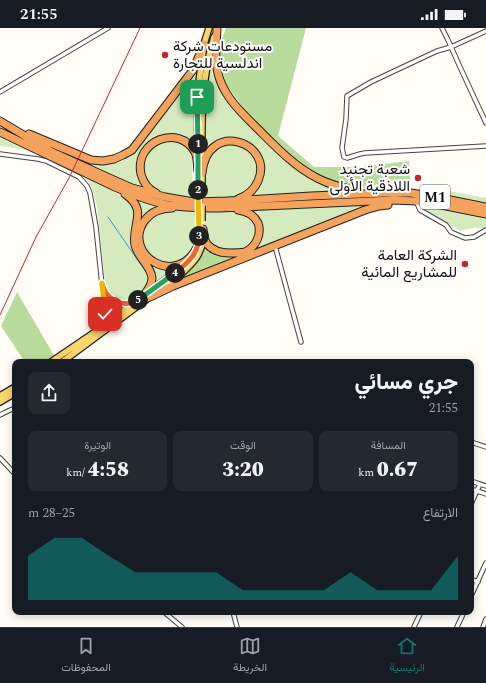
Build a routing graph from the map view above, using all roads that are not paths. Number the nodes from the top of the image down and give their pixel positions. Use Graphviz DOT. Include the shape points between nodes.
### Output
graph roads {
  1 [pos="108,28"];
  2 [pos="209,28"];
  3 [pos="217,28"];
  4 [pos="442,28"];
  5 [pos="486,31"];
  6 [pos="204,44"];
  7 [pos="451,47"];
  8 [pos="0,92"];
  9 [pos="0,122"];
  10 [pos="486,123"];
  11 [pos="13,129"];
  12 [pos="0,132"];
  13 [pos="486,146"];
  14 [pos="0,154"];
  15 [pos="200,172"];
  16 [pos="115,187"];
  17 [pos="384,193"];
  18 [pos="165,197"];
  19 [pos="228,201"];
  20 [pos="416,201"];
  21 [pos="486,207"];
  22 [pos="195,208"];
  23 [pos="220,208"];
  24 [pos="486,214"];
  25 [pos="200,222"];
  26 [pos="203,229"];
  27 [pos="486,230"];
  28 [pos="199,243"];
  29 [pos="274,246"];
  30 [pos="102,283"];
  31 [pos="147,296"];
  32 [pos="110,298"];
  33 [pos="136,301"];
  34 [pos="119,317"];
  35 [pos="101,328"];
  36 [pos="301,342"];
  37 [pos="55,359"];
  38 [pos="69,359"];
  39 [pos="12,389"];
  40 [pos="0,396"];
  41 [pos="12,396"];
  42 [pos="0,402"];
  43 [pos="12,409"];
  44 [pos="0,416"];
  45 [pos="474,443"];
  46 [pos="486,447"];
  47 [pos="0,458"];
  48 [pos="12,471"];
  49 [pos="474,482"];
  50 [pos="480,484"];
  51 [pos="486,486"];
  52 [pos="476,492"];
  53 [pos="486,494"];
  54 [pos="474,497"];
  55 [pos="486,563"];
  56 [pos="474,580"];
  57 [pos="478,582"];
  58 [pos="474,590"];
  59 [pos="168,615"];
  60 [pos="234,615"];
  61 [pos="420,615"];
  62 [pos="463,615"];
  63 [pos="486,619"];
  64 [pos="182,627"];
  65 [pos="237,627"];
  66 [pos="414,627"];
  67 [pos="457,627"];
  68 [pos="483,627"];
  1 -- 8 [label="street"];
  2 -- 6 [label="main road"];
  3 -- 15 [label="main road" via="210,50 202,95"];
  3 -- 17 [label="highway" via="217,70 224,88 243,114 283,154 327,183 359,192"];
  4 -- 7 [label="street"];
  5 -- 7 [label="street"];
  6 -- 11 [label="highway" via="193,70 132,150 123,155 103,161 91,160"];
  6 -- 15 [label="main road" via="197,97"];
  7 -- 10 [label="street"];
  7 -- 13 [label="street" via="371,82 347,96 342,141 344,157 365,153"];
  9 -- 11 [label="highway, M1"];
  11 -- 18 [label="highway, M1" via="52,152 116,181"];
  12 -- 16 [label="highway, M1"];
  14 -- 30 [label="street" via="46,161 79,177 87,186 94,213"];
  15 -- 18 [label="highway" via="196,154 186,142 168,138 151,144 140,164 141,176 151,191"];
  15 -- 19 [label="highway" via="206,156 219,143 238,142 253,150 260,166 257,184 244,197"];
  15 -- 25 [label="main road, bridge"];
  16 -- 22 [label="highway, M1" via="164,204"];
  16 -- 31 [label="highway" via="132,199 137,206 135,247 152,277"];
  17 -- 19 [label="highway, M1"];
  17 -- 21 [label="highway, M1" via="411,193"];
  18 -- 19 [label="highway, M1" via="194,202"];
  20 -- 23 [label="highway, M1"];
  20 -- 24 [label="highway, M1"];
  20 -- 27 [label="street" via="420,210 446,225 451,232 465,238 474,237"];
  20 -- 29 [label="highway" via="365,210"];
  22 -- 23 [label="highway, M1"];
  22 -- 28 [label="highway" via="165,208 152,213 143,223 140,241 150,260 167,266 185,262 192,256"];
  23 -- 26 [label="highway" via="243,211 257,221 259,235 255,244 241,253 220,252 206,243"];
  25 -- 26 [label="main road"];
  25 -- 28 [label="main road"];
  26 -- 31 [label="main road" via="201,248 194,262"];
  28 -- 31 [label="main road" via="188,263"];
  29 -- 31 [label="highway"];
  29 -- 36 [label="street"];
  30 -- 32 [label="street"];
  30 -- 35 [label="street" via="105,314"];
  31 -- 33 [label="main road"];
  31 -- 34 [label="main road"];
  32 -- 33 [label="street" via="119,303"];
  32 -- 34 [label="main road"];
  33 -- 34 [label="main road"];
  34 -- 35 [label="main road"];
  34 -- 38 [label="main road"];
  35 -- 37 [label="main road"];
  39 -- 40 [label="main road"];
  41 -- 42 [label="main road"];
  43 -- 44 [label="street"];
  45 -- 46 [label="street"];
  47 -- 48 [label="street"];
  49 -- 50 [label="street"];
  50 -- 51 [label="street"];
  50 -- 52 [label="street"];
  52 -- 53 [label="street"];
  52 -- 54 [label="street"];
  55 -- 57 [label="street"];
  56 -- 57 [label="street"];
  57 -- 58 [label="street"];
  59 -- 64 [label="street"];
  60 -- 65 [label="street"];
  61 -- 66 [label="street"];
  62 -- 67 [label="street"];
  63 -- 68 [label="street"];
}
